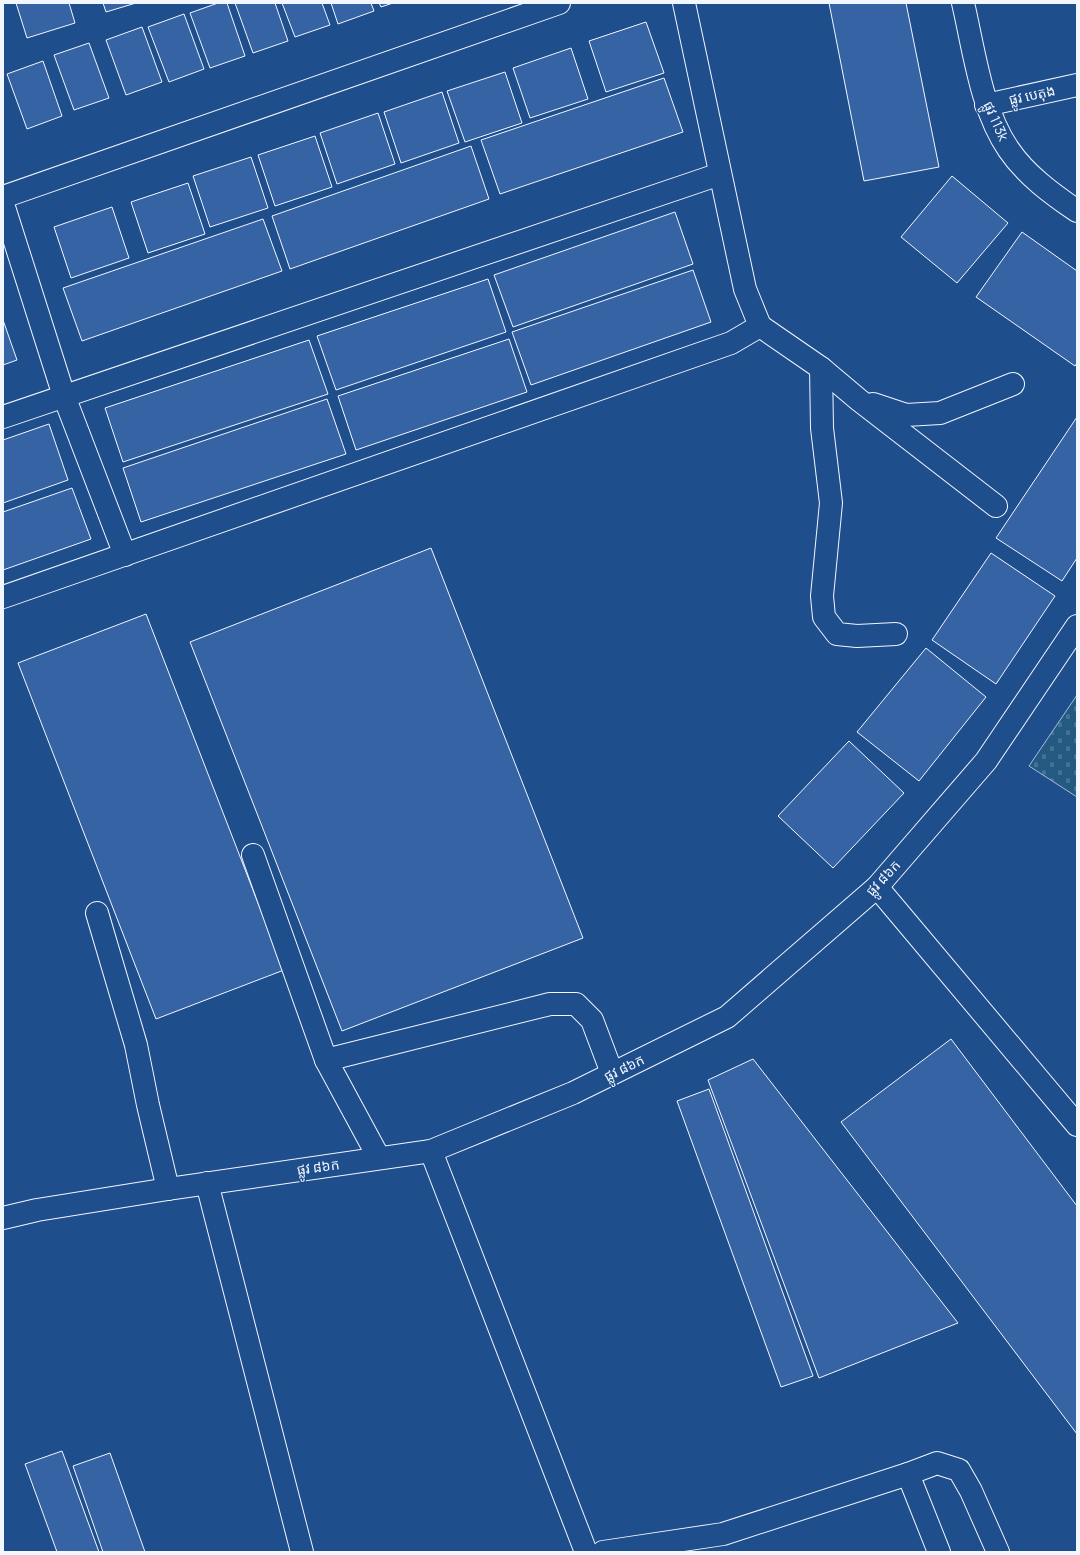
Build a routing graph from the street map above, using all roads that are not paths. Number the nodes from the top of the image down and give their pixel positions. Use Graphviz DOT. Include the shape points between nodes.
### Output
graph roads {
  1 [pos="559,3"];
  2 [pos="684,3"];
  3 [pos="963,3"];
  4 [pos="1077,85"];
  5 [pos="986,105"];
  6 [pos="720,174"];
  7 [pos="3,197"];
  8 [pos="3,204"];
  9 [pos="1077,210"];
  10 [pos="760,326"];
  11 [pos="821,368"];
  12 [pos="1013,384"];
  13 [pos="64,396"];
  14 [pos="859,400"];
  15 [pos="3,417"];
  16 [pos="996,506"];
  17 [pos="125,555"];
  18 [pos="3,597"];
  19 [pos="1077,626"];
  20 [pos="896,634"];
  21 [pos="253,855"];
  22 [pos="877,887"];
  23 [pos="97,913"];
  24 [pos="326,1060"];
  25 [pos="612,1073"];
  26 [pos="1077,1126"];
  27 [pos="431,1151"];
  28 [pos="379,1158"];
  29 [pos="207,1183"];
  30 [pos="168,1189"];
  31 [pos="3,1218"];
  32 [pos="908,1474"];
  33 [pos="302,1552"];
  34 [pos="586,1552"];
  35 [pos="603,1552"];
  36 [pos="939,1552"];
  37 [pos="998,1552"];
  1 -- 7 [label="street"];
  2 -- 6 [label="street"];
  3 -- 5 [label="street, ផ្លូវ 113k"];
  4 -- 5 [label="street, ផ្លូវ បេតុង"];
  5 -- 9 [label="street, ផ្លូវ 113k" via="1009,151 1054,195"];
  6 -- 10 [label="street" via="745,289"];
  6 -- 13 [label="street"];
  8 -- 13 [label="street"];
  10 -- 11 [label="street"];
  10 -- 17 [label="street" via="731,343"];
  11 -- 14 [label="street"];
  11 -- 20 [label="street" via="822,428 831,503 822,596 824,617 838,634"];
  12 -- 14 [label="street" via="940,413 906,415"];
  13 -- 15 [label="street"];
  13 -- 17 [label="street"];
  14 -- 16 [label="street"];
  17 -- 18 [label="street"];
  19 -- 22 [label="street, ផ្លូវ ៨៦ក" via="986,761"];
  21 -- 24 [label="street"];
  22 -- 25 [label="street, ផ្លូវ ៨៦ក" via="727,1017"];
  22 -- 26 [label="street"];
  23 -- 30 [label="street" via="136,1045"];
  24 -- 25 [label="street" via="550,1004 576,1004 592,1020"];
  24 -- 28 [label="street"];
  25 -- 27 [label="street, ផ្លូវ ៨៦ក" via="573,1093"];
  27 -- 28 [label="street, ផ្លូវ ៨៦ក"];
  27 -- 34 [label="street"];
  28 -- 29 [label="street, ផ្លូវ ៨៦ក"];
  29 -- 30 [label="street, ផ្លូវ ៨៦ក"];
  29 -- 33 [label="street"];
  30 -- 31 [label="street, ផ្លូវ ៨៦ក"];
  32 -- 35 [label="street" via="723,1534"];
  32 -- 36 [label="street"];
  32 -- 37 [label="street" via="937,1463 959,1470"];
}
